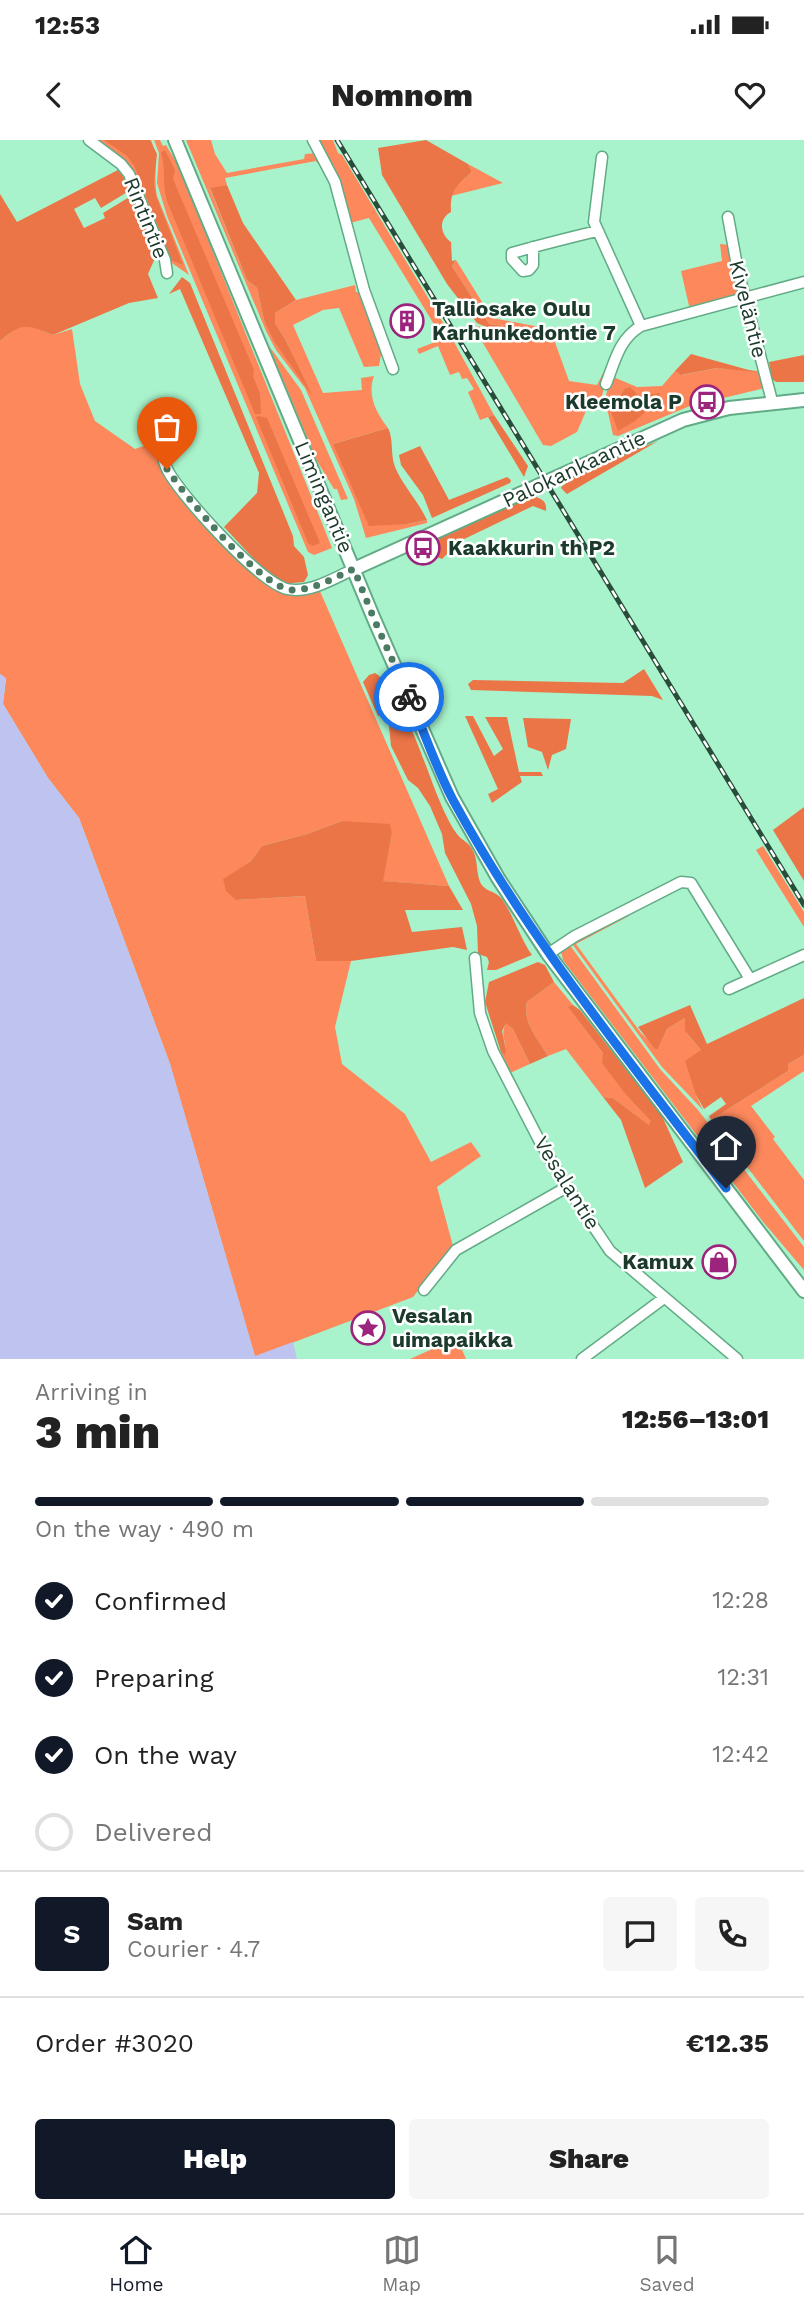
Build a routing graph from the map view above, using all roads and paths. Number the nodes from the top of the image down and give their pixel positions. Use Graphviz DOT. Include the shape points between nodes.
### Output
graph roads {
  1 [pos="89,140"];
  2 [pos="175,140"];
  3 [pos="313,140"];
  4 [pos="602,158"];
  5 [pos="728,217"];
  6 [pos="597,231"];
  7 [pos="533,247"];
  8 [pos="167,273"];
  9 [pos="804,282"];
  10 [pos="745,298"];
  11 [pos="641,326"];
  12 [pos="393,369"];
  13 [pos="606,384"];
  14 [pos="804,400"];
  15 [pos="772,401"];
  16 [pos="163,439"];
  17 [pos="354,569"];
  18 [pos="548,954"];
  19 [pos="804,955"];
  20 [pos="475,958"];
  21 [pos="750,979"];
  22 [pos="729,989"];
  23 [pos="564,1188"];
  24 [pos="424,1290"];
  25 [pos="804,1291"];
  26 [pos="664,1298"];
  27 [pos="582,1359"];
  28 [pos="737,1359"];
  1 -- 8 [label="street, Rintintie" via="129,174"];
  2 -- 17 [label="main road, Limingantie"];
  3 -- 12 [label="street" via="335,182 364,290"];
  4 -- 6 [label="street" via="594,212"];
  5 -- 10 [label="street, Kiveläntie"];
  6 -- 7 [label="street"];
  6 -- 11 [label="street"];
  9 -- 10 [label="street"];
  10 -- 11 [label="street"];
  10 -- 15 [label="street, Kiveläntie"];
  11 -- 13 [label="street" via="622,341"];
  14 -- 15 [label="main road, Palokankaantie"];
  15 -- 17 [label="main road, Palokankaantie" via="706,413 658,430"];
  16 -- 17 [label="street" via="162,456 179,488 230,544 273,582 295,590"];
  17 -- 18 [label="main road, Limingantie" via="452,797"];
  18 -- 21 [label="street" via="681,882 691,883"];
  18 -- 25 [label="main road, Limingantie"];
  19 -- 21 [label="street"];
  20 -- 23 [label="street, Vesalantie" via="480,1013 493,1051"];
  21 -- 22 [label="street"];
  23 -- 24 [label="street" via="456,1250"];
  23 -- 26 [label="street, Vesalantie" via="610,1251"];
  26 -- 27 [label="street"];
  26 -- 28 [label="street, Vesalantie"];
}
